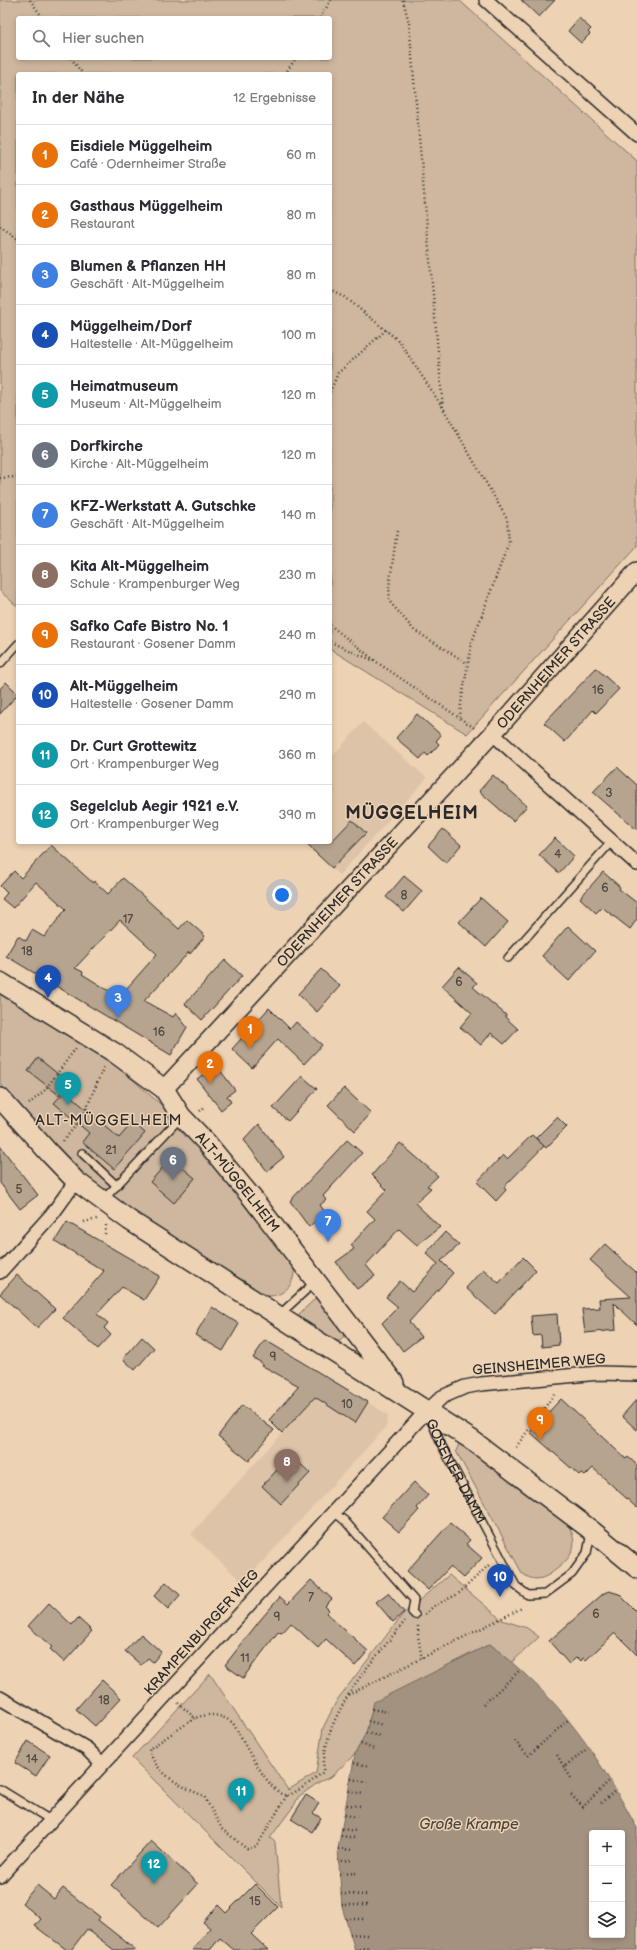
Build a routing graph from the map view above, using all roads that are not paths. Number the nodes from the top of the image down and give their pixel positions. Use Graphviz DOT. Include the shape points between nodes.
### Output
graph roads {
  1 [pos="486,0"];
  2 [pos="637,134"];
  3 [pos="637,571"];
  4 [pos="16,646"];
  5 [pos="0,664"];
  6 [pos="490,736"];
  7 [pos="612,841"];
  8 [pos="637,864"];
  9 [pos="508,958"];
  10 [pos="0,982"];
  11 [pos="164,1089"];
  12 [pos="0,1098"];
  13 [pos="181,1116"];
  14 [pos="82,1153"];
  15 [pos="76,1181"];
  16 [pos="117,1186"];
  17 [pos="103,1200"];
  18 [pos="0,1272"];
  19 [pos="315,1282"];
  20 [pos="279,1316"];
  21 [pos="637,1374"];
  22 [pos="402,1393"];
  23 [pos="427,1410"];
  24 [pos="334,1512"];
  25 [pos="592,1530"];
  26 [pos="637,1568"];
  27 [pos="414,1616"];
  28 [pos="0,1698"];
  29 [pos="102,1764"];
  30 [pos="0,1789"];
  31 [pos="52,1821"];
  32 [pos="0,1876"];
  1 -- 2 [label="street"];
  3 -- 6 [label="street, ODERNHEIMER STRASSE"];
  4 -- 5 [label="lane"];
  6 -- 7 [label="street"];
  6 -- 11 [label="street, ODERNHEIMER STRASSE"];
  7 -- 8 [label="street"];
  7 -- 9 [label="lane"];
  10 -- 11 [label="main road, ALT-MÜGGELHEIM" via="110,1050"];
  11 -- 13 [label="main road, ALT-MÜGGELHEIM"];
  12 -- 15 [label="main road, ALT-MÜGGELHEIM"];
  13 -- 16 [label="lane"];
  13 -- 19 [label="main road, ALT-MÜGGELHEIM" via="237,1179"];
  14 -- 16 [label="lane"];
  15 -- 17 [label="main road, ALT-MÜGGELHEIM"];
  15 -- 18 [label="street" via="53,1213"];
  16 -- 17 [label="lane"];
  17 -- 20 [label="main road, ALT-MÜGGELHEIM" via="186,1258"];
  19 -- 20 [label="lane"];
  19 -- 22 [label="main road, ALT-MÜGGELHEIM"];
  20 -- 22 [label="main road, ALT-MÜGGELHEIM"];
  21 -- 23 [label="street, GEINSHEIMER WEG" via="599,1374 481,1384 464,1387 442,1397"];
  22 -- 23 [label="main road, ALT-MÜGGELHEIM"];
  23 -- 24 [label="street, KRAMPENBURGER WEG"];
  23 -- 25 [label="main road, GOSENER DAMM" via="472,1440"];
  23 -- 25 [label="lane, GOSENER DAMM" via="441,1444 516,1586 528,1595 545,1594 572,1574 587,1553"];
  24 -- 27 [label="lane" via="414,1600"];
  24 -- 29 [label="street, KRAMPENBURGER WEG"];
  25 -- 26 [label="main road, GOSENER DAMM"];
  28 -- 29 [label="street" via="87,1749"];
  29 -- 31 [label="street, KRAMPENBURGER WEG"];
  30 -- 31 [label="lane"];
  31 -- 32 [label="street, KRAMPENBURGER WEG"];
}
